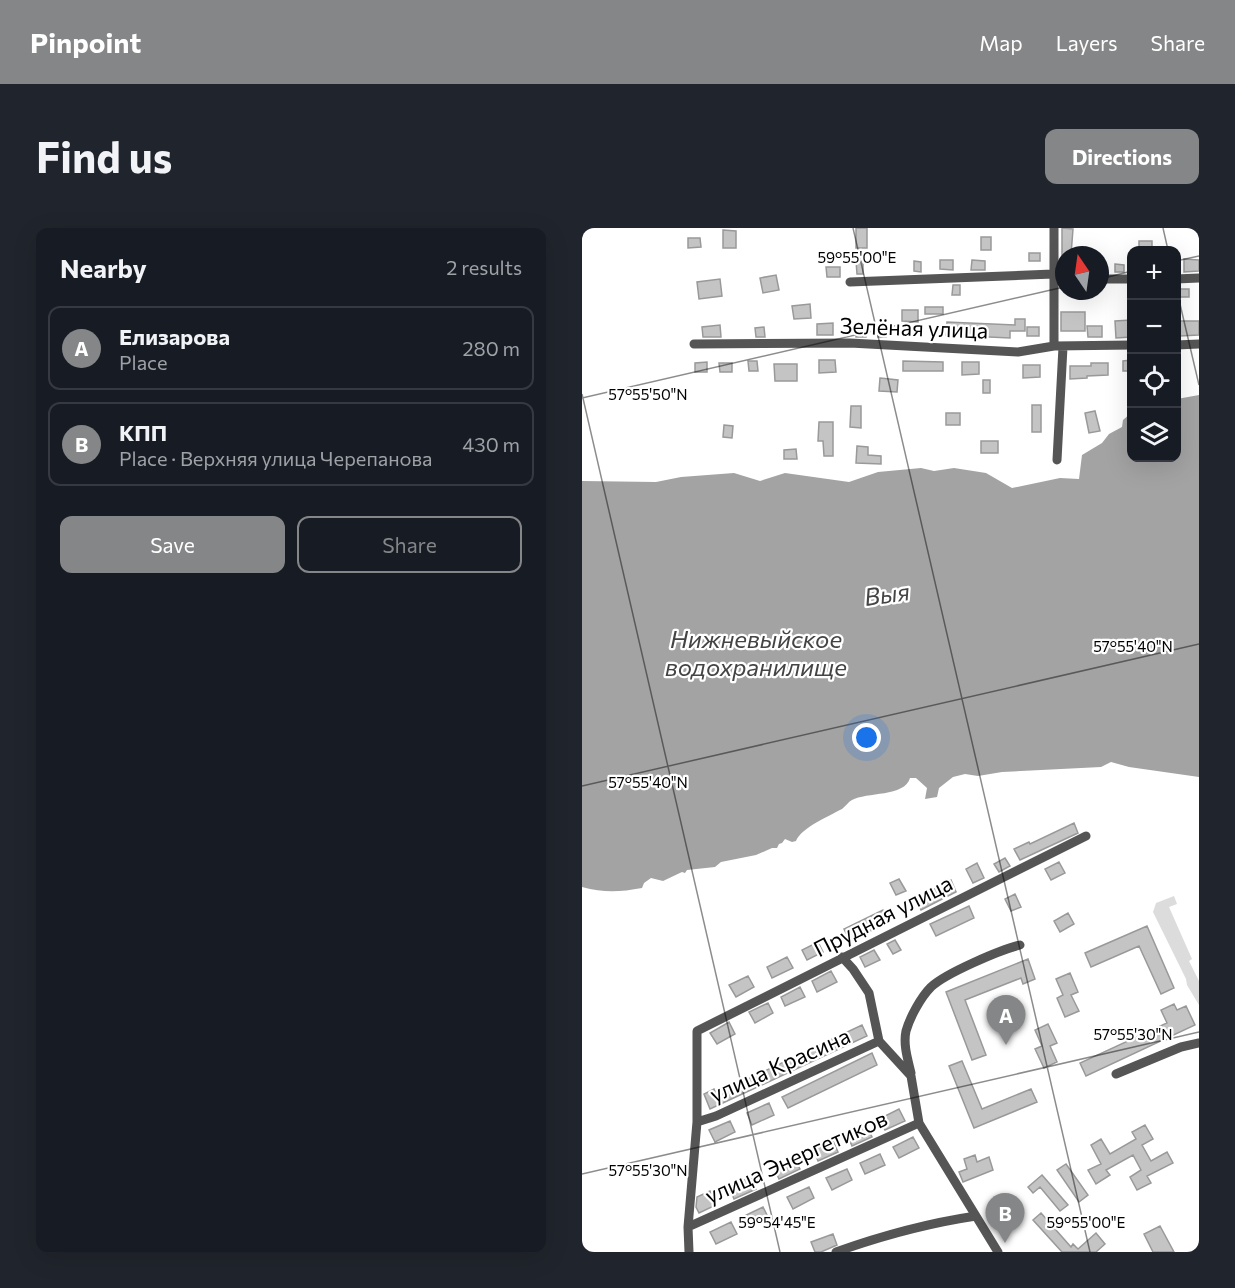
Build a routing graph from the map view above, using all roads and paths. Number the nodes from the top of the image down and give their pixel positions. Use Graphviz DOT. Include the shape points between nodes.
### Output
graph roads {
  1 [pos="1054,228"];
  2 [pos="1055,246"];
  3 [pos="1055,278"];
  4 [pos="1199,278"];
  5 [pos="1109,279"];
  6 [pos="1127,279"];
  7 [pos="1181,279"];
  8 [pos="850,282"];
  9 [pos="1058,300"];
  10 [pos="693,344"];
  11 [pos="1199,344"];
  12 [pos="1127,345"];
  13 [pos="1181,345"];
  14 [pos="1059,346"];
  15 [pos="1057,460"];
  16 [pos="1086,836"];
  17 [pos="1020,945"];
  18 [pos="842,957"];
  19 [pos="879,1041"];
  20 [pos="1199,1043"];
  21 [pos="1116,1074"];
  22 [pos="911,1076"];
  23 [pos="697,1122"];
  24 [pos="919,1123"];
  25 [pos="975,1216"];
  26 [pos="688,1227"];
  27 [pos="689,1252"];
  28 [pos="836,1252"];
  29 [pos="998,1252"];
  1 -- 2 [label="street"];
  3 -- 8 [label="street"];
  4 -- 7 [label="street"];
  5 -- 6 [label="street"];
  9 -- 14 [label="street"];
  10 -- 14 [label="street, Зелёная улица" via="850,343 1018,352"];
  11 -- 13 [label="street"];
  12 -- 14 [label="street, Зелёная улица"];
  14 -- 15 [label="street"];
  16 -- 18 [label="street, Прудная улица"];
  17 -- 22 [label="street" via="929,989 906,1032"];
  18 -- 19 [label="street" via="869,993"];
  18 -- 23 [label="street, Прудная улица" via="697,1031"];
  19 -- 22 [label="street"];
  19 -- 23 [label="street, улица Красина"];
  20 -- 21 [label="street"];
  22 -- 24 [label="street"];
  23 -- 26 [label="street"];
  24 -- 25 [label="street"];
  24 -- 26 [label="street, улица Энергетиков"];
  25 -- 28 [label="street"];
  25 -- 29 [label="street"];
  26 -- 27 [label="street"];
}
